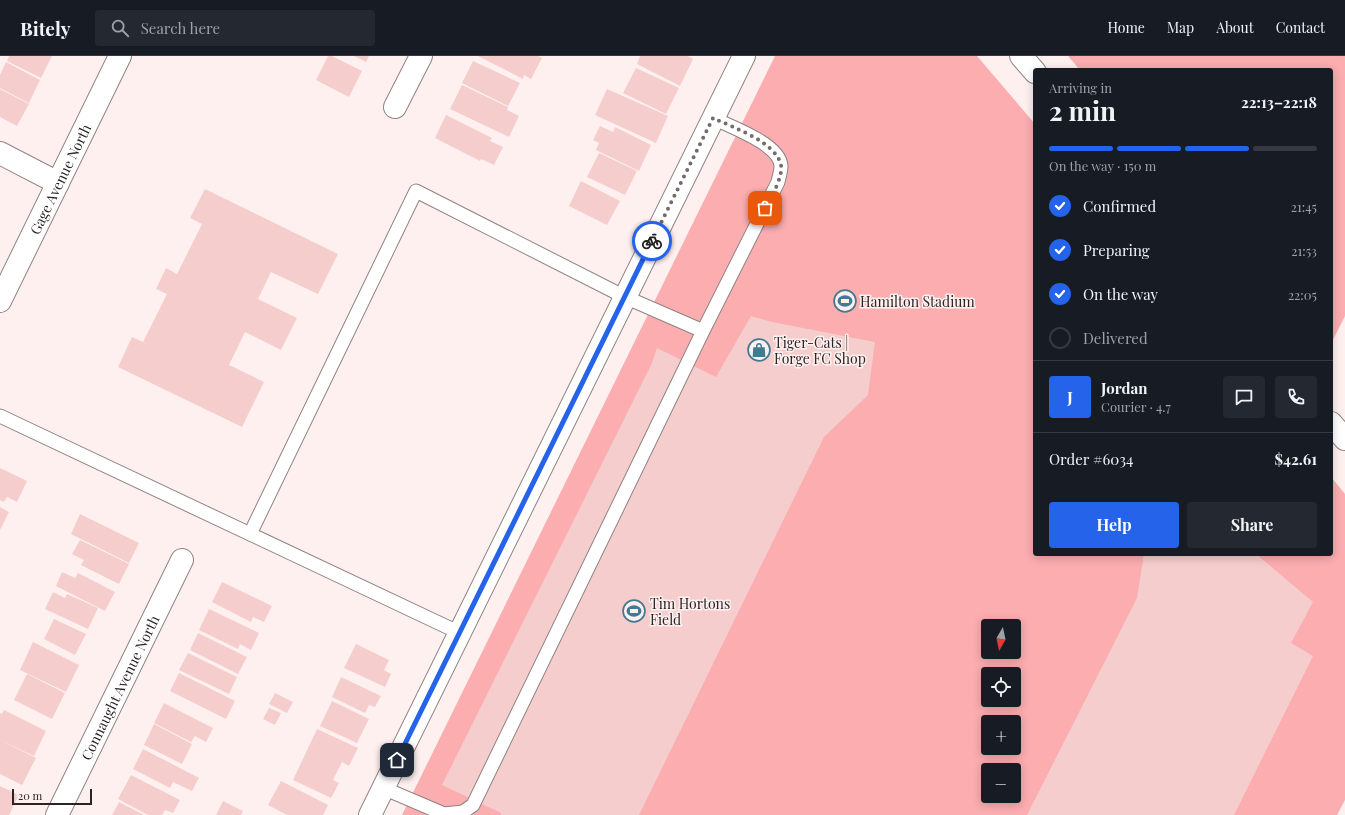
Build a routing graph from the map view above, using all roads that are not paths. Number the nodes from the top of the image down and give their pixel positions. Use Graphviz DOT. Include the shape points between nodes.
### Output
graph roads {
  1 [pos="120,56"];
  2 [pos="421,56"];
  3 [pos="744,56"];
  4 [pos="1021,56"];
  5 [pos="1033,70"];
  6 [pos="395,107"];
  7 [pos="713,118"];
  8 [pos="0,154"];
  9 [pos="58,183"];
  10 [pos="625,297"];
  11 [pos="0,301"];
  12 [pos="703,331"];
  13 [pos="0,416"];
  14 [pos="1333,425"];
  15 [pos="1345,439"];
  16 [pos="250,534"];
  17 [pos="182,560"];
  18 [pos="460,633"];
  19 [pos="383,788"];
  20 [pos="57,815"];
  21 [pos="370,815"];
  1 -- 9 [label="street, Gage Avenue North"];
  2 -- 6 [label="street"];
  3 -- 7 [label="street"];
  4 -- 5 [label="street"];
  7 -- 10 [label="street"];
  7 -- 12 [label="lane" via="761,142 775,152 781,165 778,182"];
  8 -- 9 [label="street"];
  9 -- 11 [label="street, Gage Avenue North"];
  10 -- 12 [label="lane"];
  10 -- 16 [label="lane" via="416,191"];
  10 -- 18 [label="street"];
  12 -- 19 [label="lane" via="473,805 463,812 444,814"];
  13 -- 16 [label="lane"];
  14 -- 15 [label="street"];
  16 -- 18 [label="lane"];
  17 -- 20 [label="street, Connaught Avenue North"];
  18 -- 19 [label="street"];
  19 -- 21 [label="street"];
}
